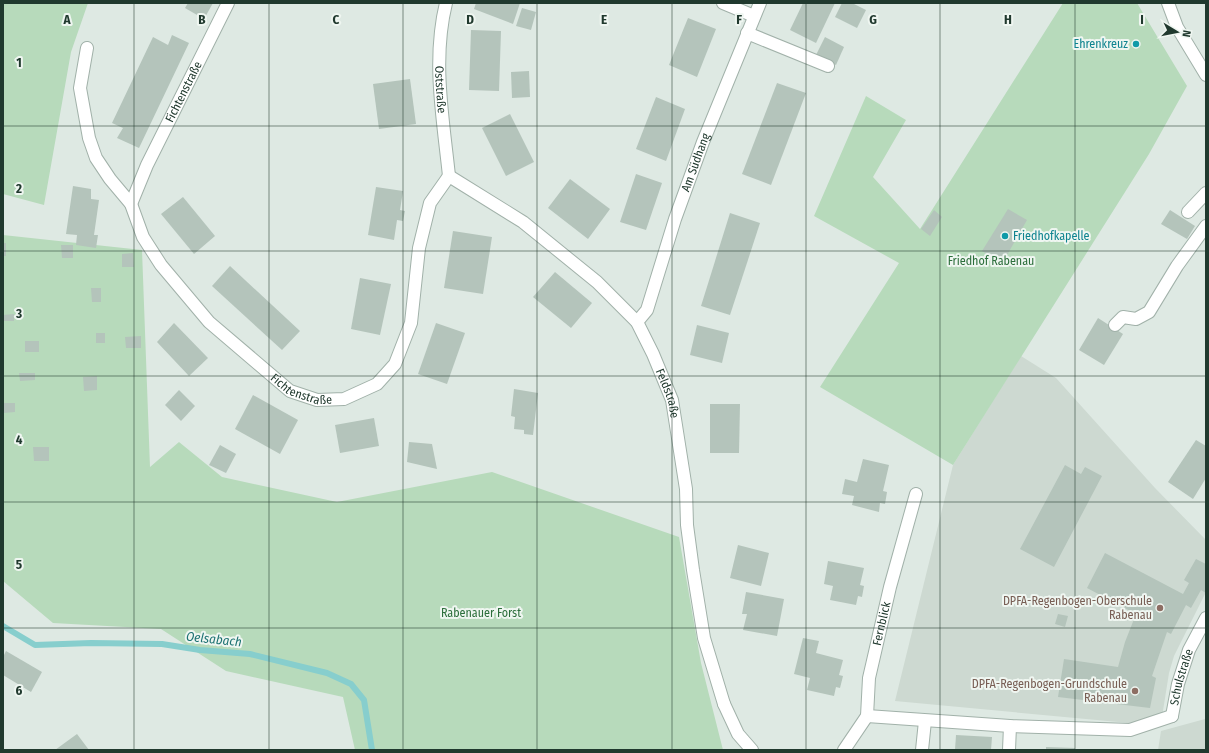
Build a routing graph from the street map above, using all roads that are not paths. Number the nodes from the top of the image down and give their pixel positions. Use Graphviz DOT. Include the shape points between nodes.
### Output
graph roads {
  1 [pos="228,3"];
  2 [pos="446,3"];
  3 [pos="723,3"];
  4 [pos="760,3"];
  5 [pos="1168,3"];
  6 [pos="754,16"];
  7 [pos="747,34"];
  8 [pos="87,48"];
  9 [pos="828,66"];
  10 [pos="1206,75"];
  11 [pos="449,176"];
  12 [pos="1206,193"];
  13 [pos="131,204"];
  14 [pos="1188,212"];
  15 [pos="1206,226"];
  16 [pos="637,322"];
  17 [pos="1115,324"];
  18 [pos="916,494"];
  19 [pos="1206,618"];
  20 [pos="866,716"];
  21 [pos="925,721"];
  22 [pos="1010,726"];
  23 [pos="752,750"];
  24 [pos="844,750"];
  25 [pos="922,750"];
  26 [pos="1008,750"];
  1 -- 13 [label="street, Fichtenstraße" via="150,158"];
  2 -- 11 [label="street, Oststraße" via="441,21 438,71"];
  3 -- 6 [label="street"];
  4 -- 6 [label="street, Am Südhang"];
  5 -- 10 [label="street" via="1177,27"];
  6 -- 7 [label="street, Am Südhang"];
  7 -- 9 [label="street"];
  7 -- 16 [label="street, Am Südhang" via="703,142 647,310"];
  8 -- 13 [label="street, Fichtenstraße" via="80,88 89,138 96,158"];
  11 -- 13 [label="street, Fichtenstraße" via="430,203 419,248 411,322 395,364 377,384 344,399 317,400 290,391 209,322 161,265 143,237"];
  11 -- 16 [label="street, Feldstraße" via="523,222 597,282"];
  12 -- 14 [label="street"];
  15 -- 17 [label="street" via="1177,266 1149,312 1136,319 1123,317"];
  16 -- 23 [label="street, Feldstraße" via="672,400 686,489 686,525 704,638 724,704 738,734"];
  18 -- 20 [label="street, Fernblick" via="869,678"];
  19 -- 22 [label="street, Schulstraße" via="1189,650 1178,684 1172,716 1130,730"];
  20 -- 21 [label="street"];
  20 -- 24 [label="street, Fernblick"];
  21 -- 22 [label="street"];
  21 -- 25 [label="street"];
  22 -- 26 [label="street"];
}
